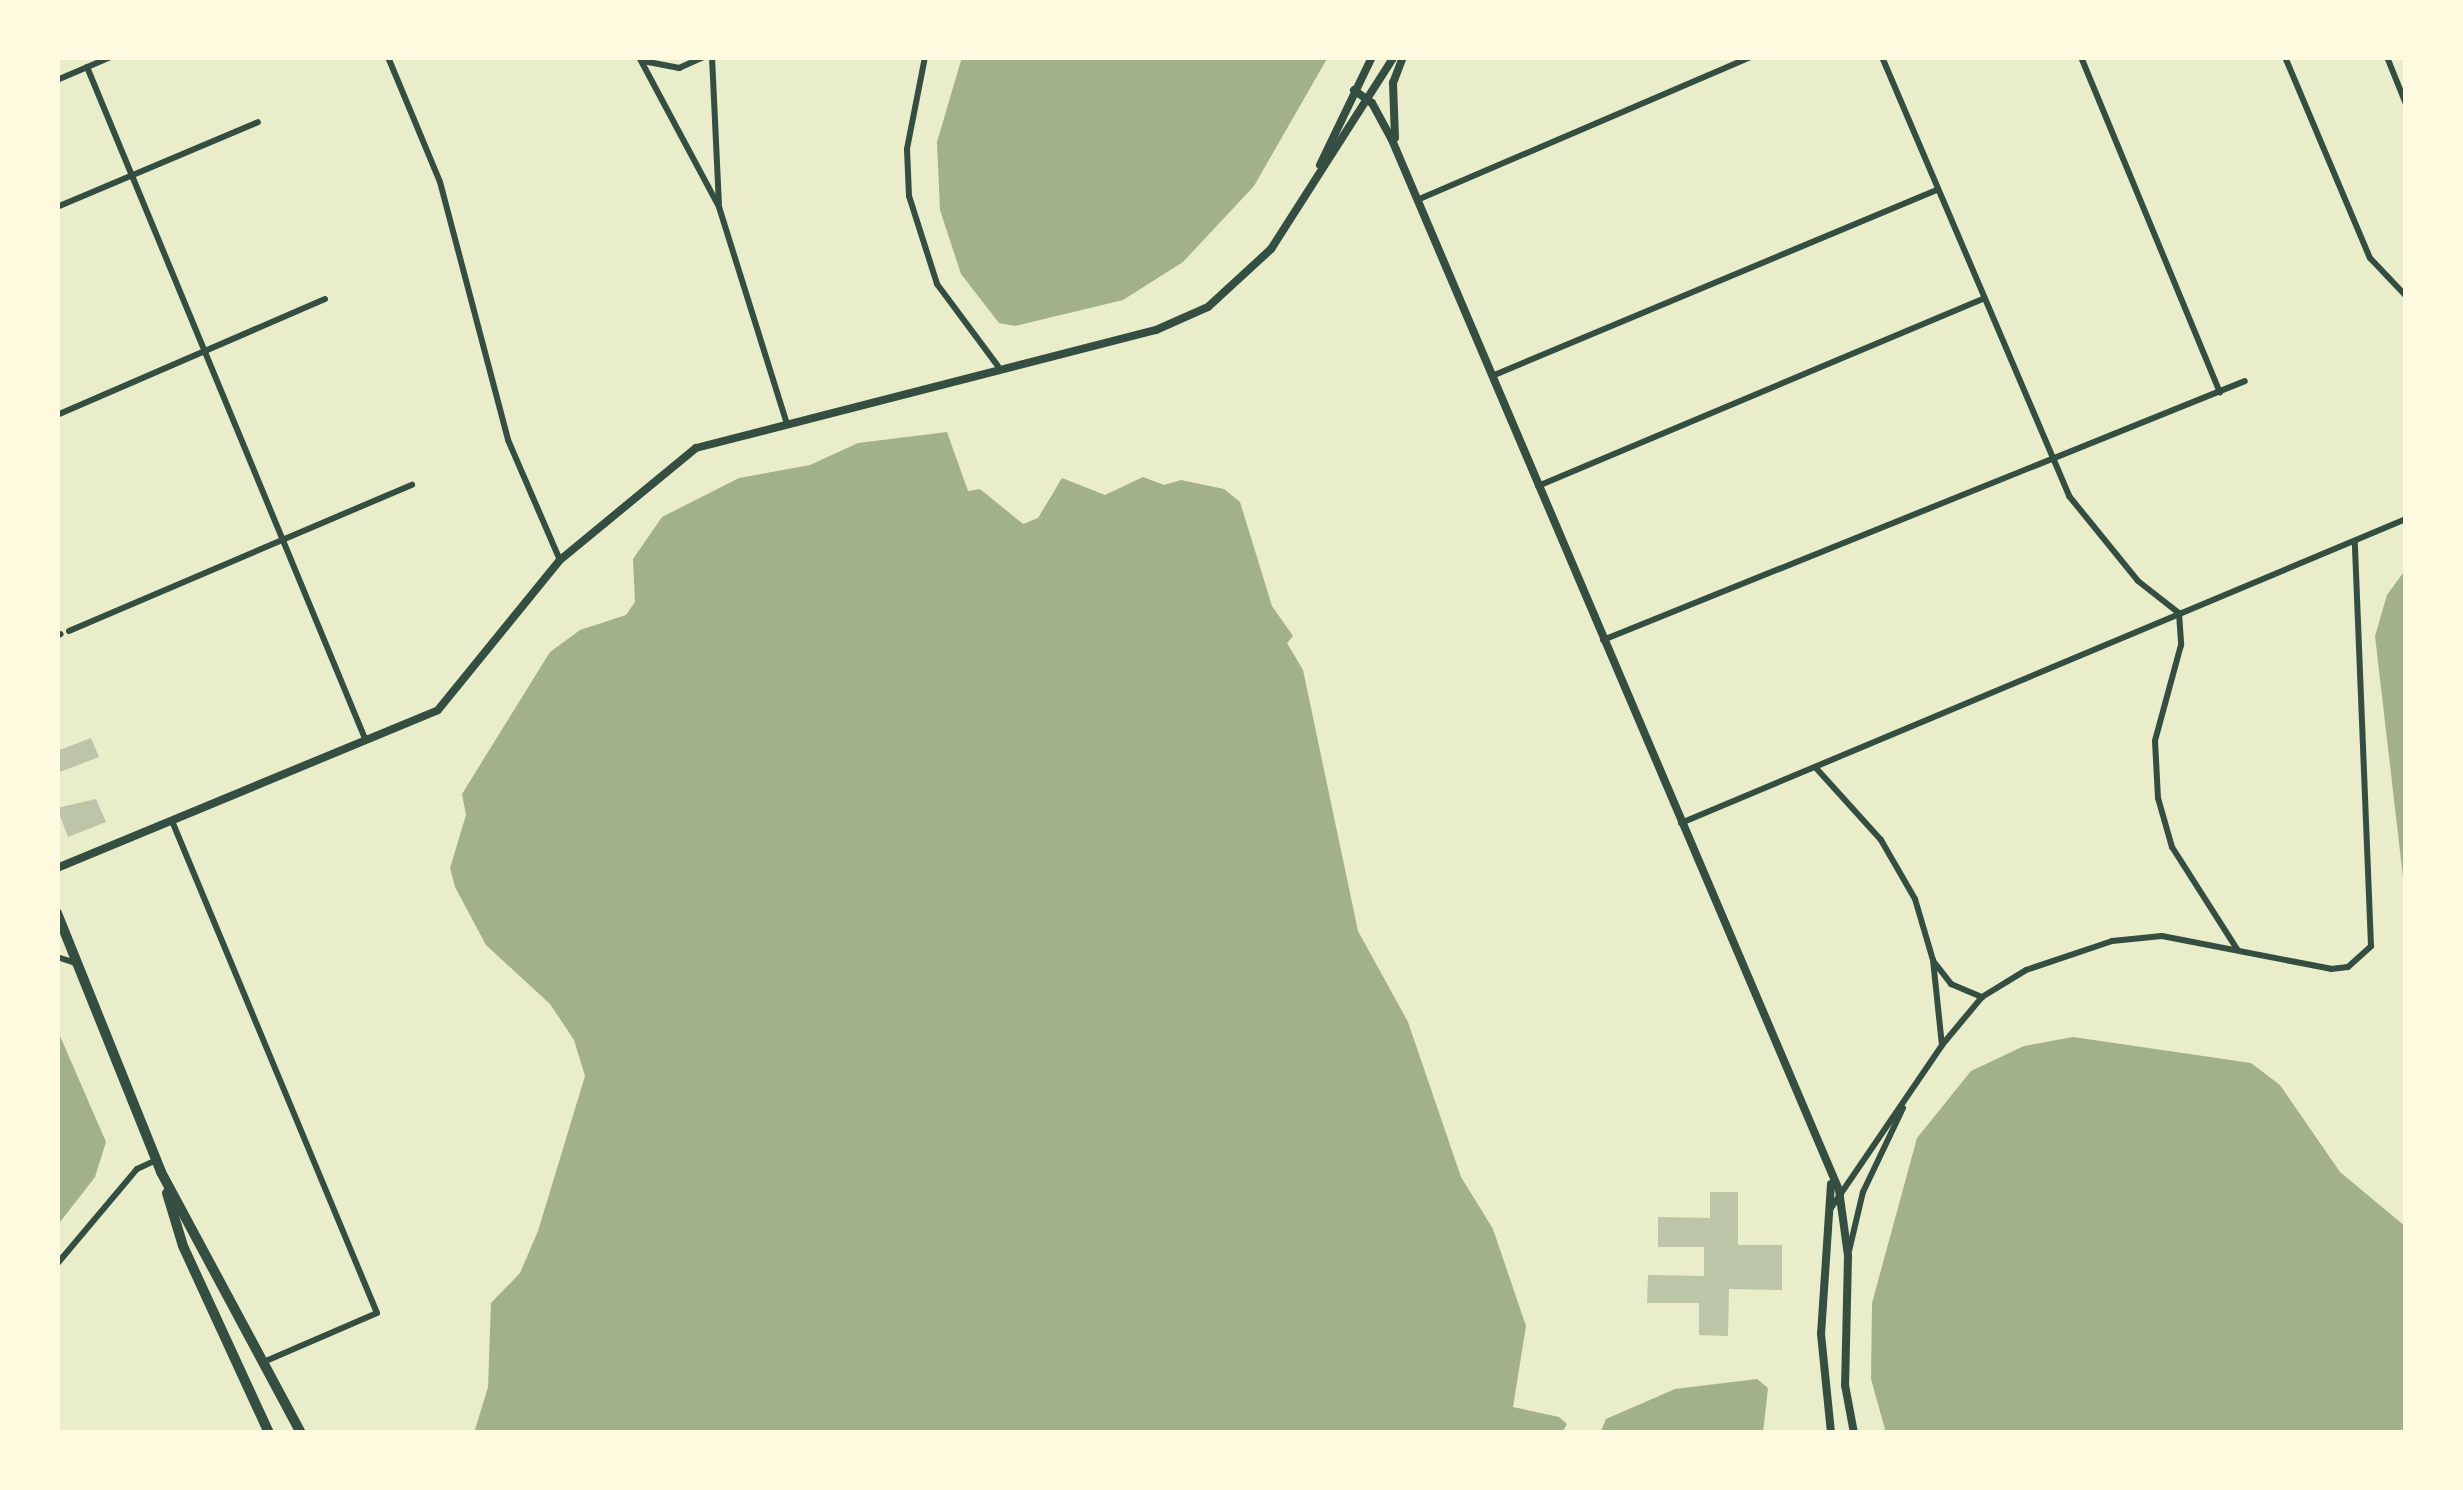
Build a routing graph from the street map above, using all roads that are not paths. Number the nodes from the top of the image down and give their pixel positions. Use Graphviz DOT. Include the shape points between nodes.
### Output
graph roads {
  1 [pos="111,57"];
  2 [pos="388,57"];
  3 [pos="708,57"];
  4 [pos="925,57"];
  5 [pos="1372,57"];
  6 [pos="1399,57"];
  7 [pos="1751,57"];
  8 [pos="1882,57"];
  9 [pos="2080,57"];
  10 [pos="2285,57"];
  11 [pos="2387,57"];
  12 [pos="639,58"];
  13 [pos="87,67"];
  14 [pos="57,80"];
  15 [pos="1354,90"];
  16 [pos="1367,100"];
  17 [pos="2406,104"];
  18 [pos="258,122"];
  19 [pos="1399,157"];
  20 [pos="131,176"];
  21 [pos="1316,178"];
  22 [pos="1937,190"];
  23 [pos="1417,200"];
  24 [pos="57,207"];
  25 [pos="719,207"];
  26 [pos="2406,296"];
  27 [pos="1983,298"];
  28 [pos="325,299"];
  29 [pos="203,352"];
  30 [pos="998,366"];
  31 [pos="1492,376"];
  32 [pos="2245,381"];
  33 [pos="2220,392"];
  34 [pos="57,415"];
  35 [pos="787,424"];
  36 [pos="2053,463"];
  37 [pos="412,484"];
  38 [pos="1538,486"];
  39 [pos="2406,519"];
  40 [pos="283,538"];
  41 [pos="2355,541"];
  42 [pos="560,560"];
  43 [pos="2179,613"];
  44 [pos="62,634"];
  45 [pos="1603,640"];
  46 [pos="367,740"];
  47 [pos="1816,767"];
  48 [pos="172,821"];
  49 [pos="1681,823"];
  50 [pos="57,868"];
  51 [pos="57,913"];
  52 [pos="2237,949"];
  53 [pos="57,957"];
  54 [pos="1934,960"];
  55 [pos="76,963"];
  56 [pos="1982,998"];
  57 [pos="1942,1045"];
  58 [pos="1906,1099"];
  59 [pos="159,1166"];
  60 [pos="1830,1178"];
  61 [pos="1839,1190"];
  62 [pos="1832,1208"];
  63 [pos="1848,1256"];
  64 [pos="57,1264"];
  65 [pos="264,1362"];
  66 [pos="269,1433"];
  67 [pos="301,1433"];
  68 [pos="1831,1433"];
  69 [pos="1854,1433"];
  1 -- 13 [label="street"];
  2 -- 42 [label="street" via="440,182 508,440"];
  3 -- 12 [label="street" via="679,68"];
  3 -- 25 [label="street"];
  4 -- 30 [label="street" via="907,149 909,196 938,284"];
  5 -- 15 [label="street"];
  6 -- 16 [label="street"];
  6 -- 19 [label="street" via="1391,118"];
  7 -- 23 [label="street"];
  8 -- 22 [label="street"];
  9 -- 33 [label="street"];
  10 -- 26 [label="street" via="2370,258"];
  11 -- 17 [label="street"];
  12 -- 25 [label="street"];
  13 -- 14 [label="street"];
  13 -- 20 [label="street"];
  15 -- 16 [label="street"];
  15 -- 21 [label="street"];
  16 -- 19 [label="street"];
  16 -- 21 [label="street"];
  18 -- 20 [label="street"];
  19 -- 23 [label="street"];
  20 -- 24 [label="street"];
  20 -- 29 [label="street"];
  21 -- 30 [label="street" via="1263,259 1208,307 1156,330"];
  22 -- 27 [label="street"];
  22 -- 31 [label="street"];
  23 -- 31 [label="street"];
  25 -- 35 [label="street"];
  27 -- 36 [label="street"];
  27 -- 38 [label="street"];
  28 -- 29 [label="street"];
  29 -- 34 [label="street"];
  29 -- 40 [label="street"];
  30 -- 35 [label="street"];
  31 -- 38 [label="street"];
  32 -- 33 [label="street"];
  33 -- 36 [label="street"];
  35 -- 42 [label="street" via="685,455"];
  36 -- 43 [label="street" via="2098,537"];
  36 -- 45 [label="street" via="1953,495"];
  37 -- 40 [label="street"];
  38 -- 45 [label="street"];
  39 -- 41 [label="street"];
  40 -- 44 [label="street"];
  40 -- 46 [label="street"];
  41 -- 43 [label="street"];
  41 -- 52 [label="street" via="2376,929 2371,946 2348,967"];
  42 -- 46 [label="street" via="449,701"];
  43 -- 47 [label="street"];
  43 -- 52 [label="street" via="2181,645 2155,741 2158,798 2172,847"];
  45 -- 49 [label="street"];
  46 -- 48 [label="street"];
  47 -- 49 [label="street"];
  47 -- 54 [label="street" via="1881,840 1915,899"];
  48 -- 50 [label="street"];
  48 -- 65 [label="street" via="377,1313"];
  49 -- 60 [label="street"];
  51 -- 55 [label="highway"];
  52 -- 56 [label="street" via="2162,936 2112,941 2026,970"];
  53 -- 55 [label="street"];
  54 -- 56 [label="street" via="1951,984"];
  54 -- 57 [label="street"];
  55 -- 59 [label="highway"];
  56 -- 57 [label="street"];
  57 -- 58 [label="street"];
  58 -- 61 [label="street"];
  58 -- 63 [label="street" via="1855,1213"];
  59 -- 64 [label="street" via="137,1169"];
  59 -- 65 [label="highway"];
  59 -- 66 [label="highway" via="183,1246"];
  60 -- 61 [label="street"];
  60 -- 62 [label="street"];
  61 -- 62 [label="street"];
  61 -- 63 [label="street"];
  62 -- 68 [label="street" via="1822,1334"];
  63 -- 69 [label="street" via="1845,1385"];
  65 -- 67 [label="highway"];
}
